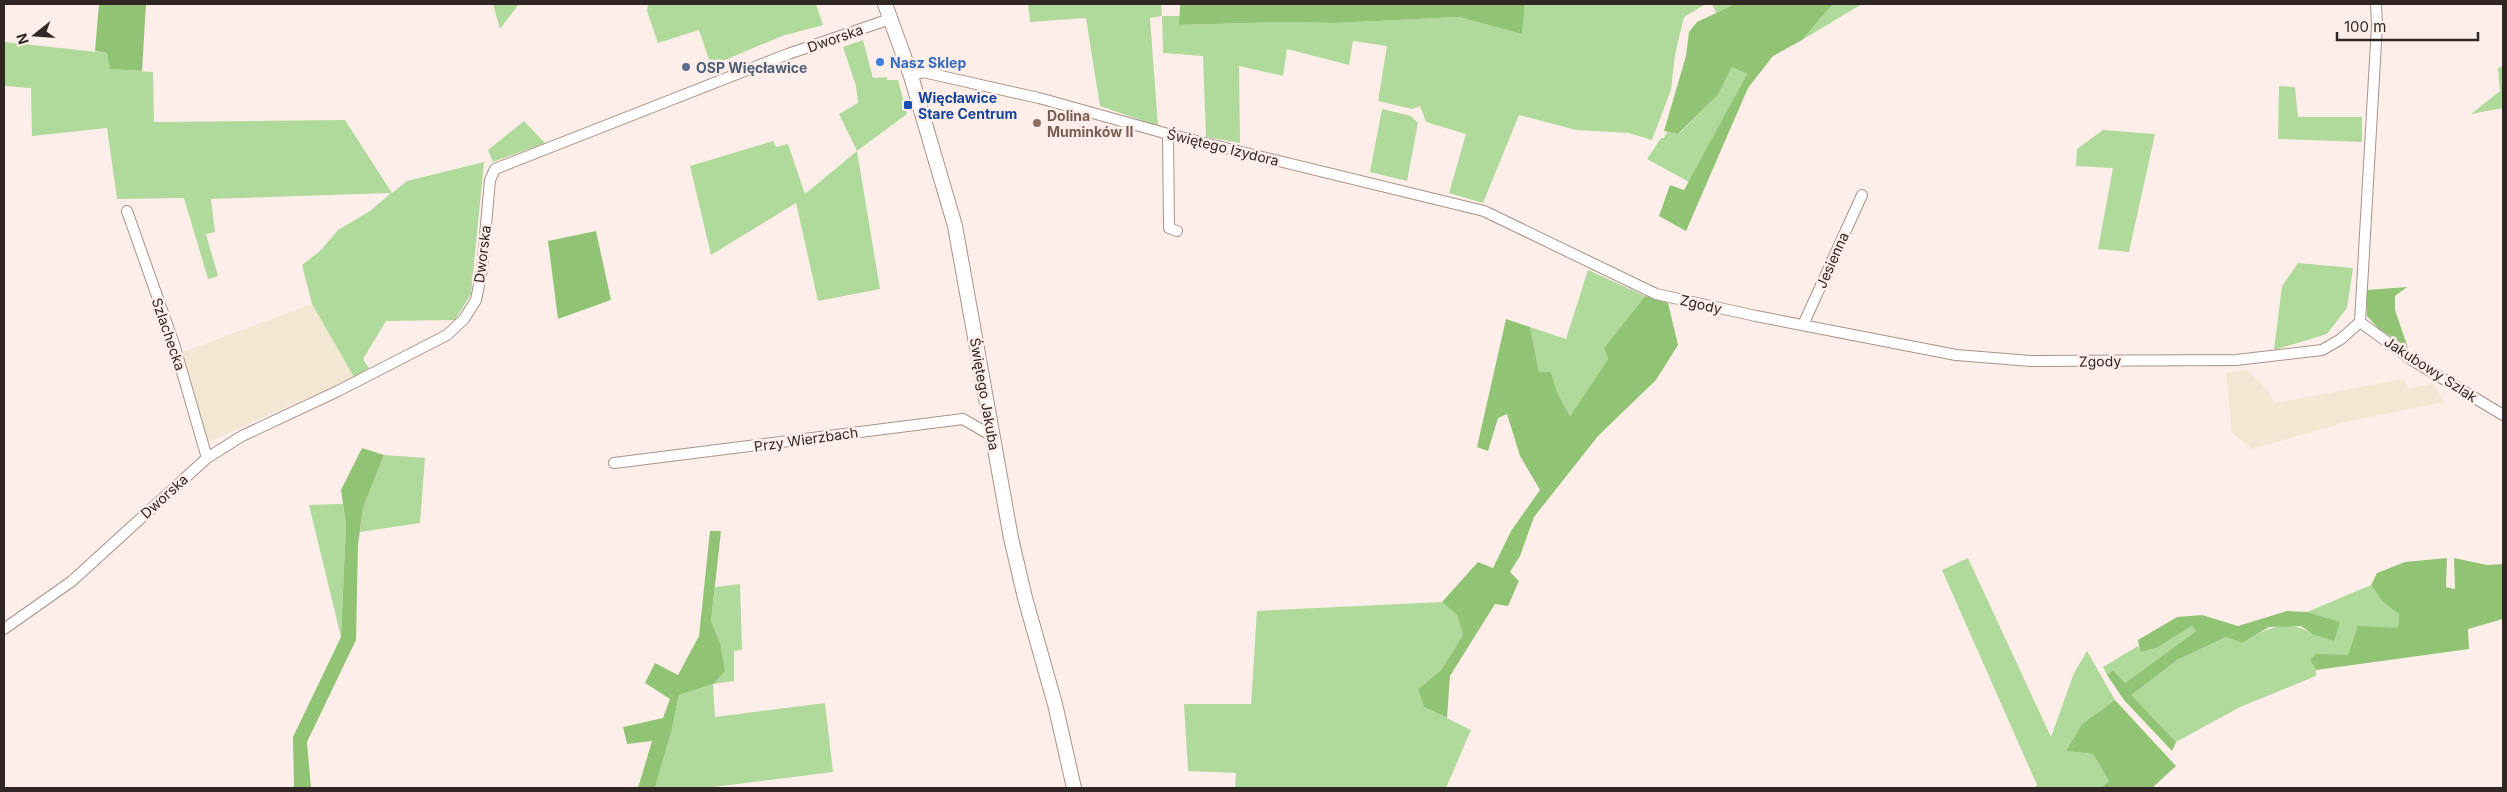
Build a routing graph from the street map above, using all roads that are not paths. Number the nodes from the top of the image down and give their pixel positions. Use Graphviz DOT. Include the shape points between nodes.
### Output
graph roads {
  1 [pos="885,4"];
  2 [pos="2376,4"];
  3 [pos="890,19"];
  4 [pos="911,76"];
  5 [pos="1168,134"];
  6 [pos="1862,195"];
  7 [pos="127,211"];
  8 [pos="1177,231"];
  9 [pos="1533,234"];
  10 [pos="2360,322"];
  11 [pos="1803,325"];
  12 [pos="2503,415"];
  13 [pos="992,436"];
  14 [pos="207,458"];
  15 [pos="614,463"];
  16 [pos="4,629"];
  17 [pos="1074,788"];
  1 -- 3 [label="street, Świętego Jakuba"];
  2 -- 10 [label="street"];
  3 -- 4 [label="street, Świętego Jakuba"];
  3 -- 14 [label="street, Dworska" via="788,54 496,169 490,180 476,300 447,335 242,436"];
  4 -- 5 [label="street, Świętego Izydora" via="923,72 1039,98"];
  4 -- 13 [label="street, Świętego Jakuba" via="955,226"];
  5 -- 8 [label="street" via="1169,228"];
  5 -- 9 [label="street, Świętego Izydora" via="1484,211"];
  6 -- 11 [label="street, Jesienna"];
  7 -- 14 [label="street, Szlachecka" via="174,344"];
  9 -- 11 [label="street, Zgody" via="1656,294"];
  10 -- 11 [label="street, Zgody" via="2341,339 2322,350 2311,352 2236,360 2068,362 1956,355"];
  10 -- 12 [label="street, Jakubowy Szlak" via="2412,360"];
  13 -- 15 [label="street, Przy Wierzbach" via="963,419"];
  13 -- 17 [label="street, Świętego Jakuba" via="1011,538"];
  14 -- 16 [label="street, Dworska" via="72,581"];
}
